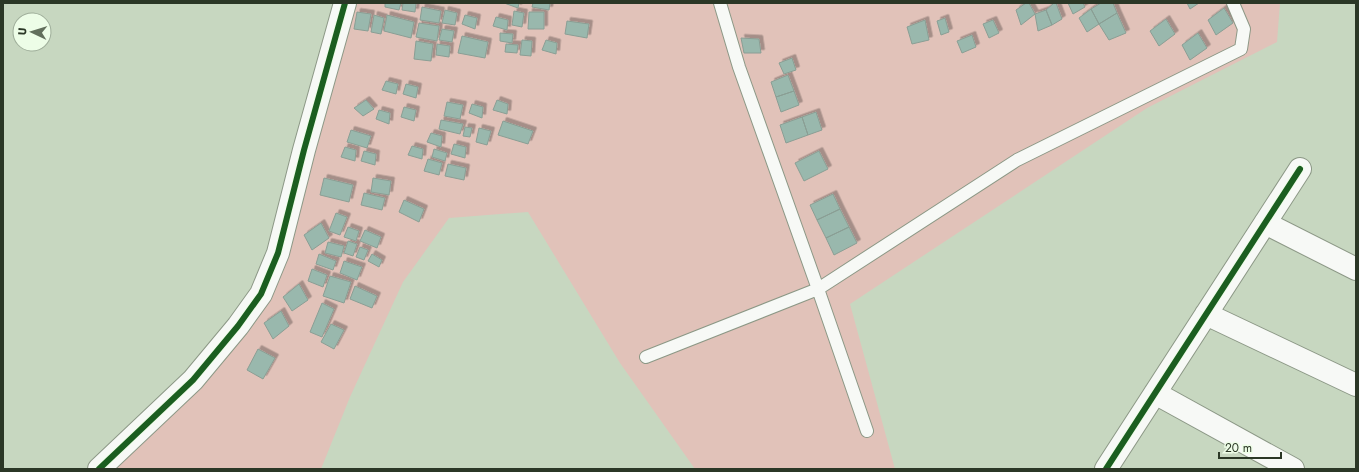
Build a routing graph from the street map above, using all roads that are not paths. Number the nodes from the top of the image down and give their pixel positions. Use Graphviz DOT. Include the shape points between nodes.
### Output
graph roads {
  1 [pos="346,3"];
  2 [pos="720,3"];
  3 [pos="1233,3"];
  4 [pos="1300,169"];
  5 [pos="1265,223"];
  6 [pos="1356,269"];
  7 [pos="818,288"];
  8 [pos="1206,314"];
  9 [pos="646,357"];
  10 [pos="1356,385"];
  11 [pos="1155,393"];
  12 [pos="867,431"];
  13 [pos="99,469"];
  14 [pos="1106,469"];
  15 [pos="1293,469"];
  1 -- 13 [label="street" via="278,253 261,294 193,380"];
  2 -- 7 [label="lane" via="739,67"];
  3 -- 7 [label="lane" via="1244,29 1241,49 1017,160"];
  4 -- 5 [label="street"];
  5 -- 6 [label="street"];
  5 -- 8 [label="street"];
  7 -- 9 [label="lane"];
  7 -- 12 [label="lane"];
  8 -- 10 [label="street"];
  8 -- 11 [label="street"];
  11 -- 14 [label="street"];
  11 -- 15 [label="street"];
}
